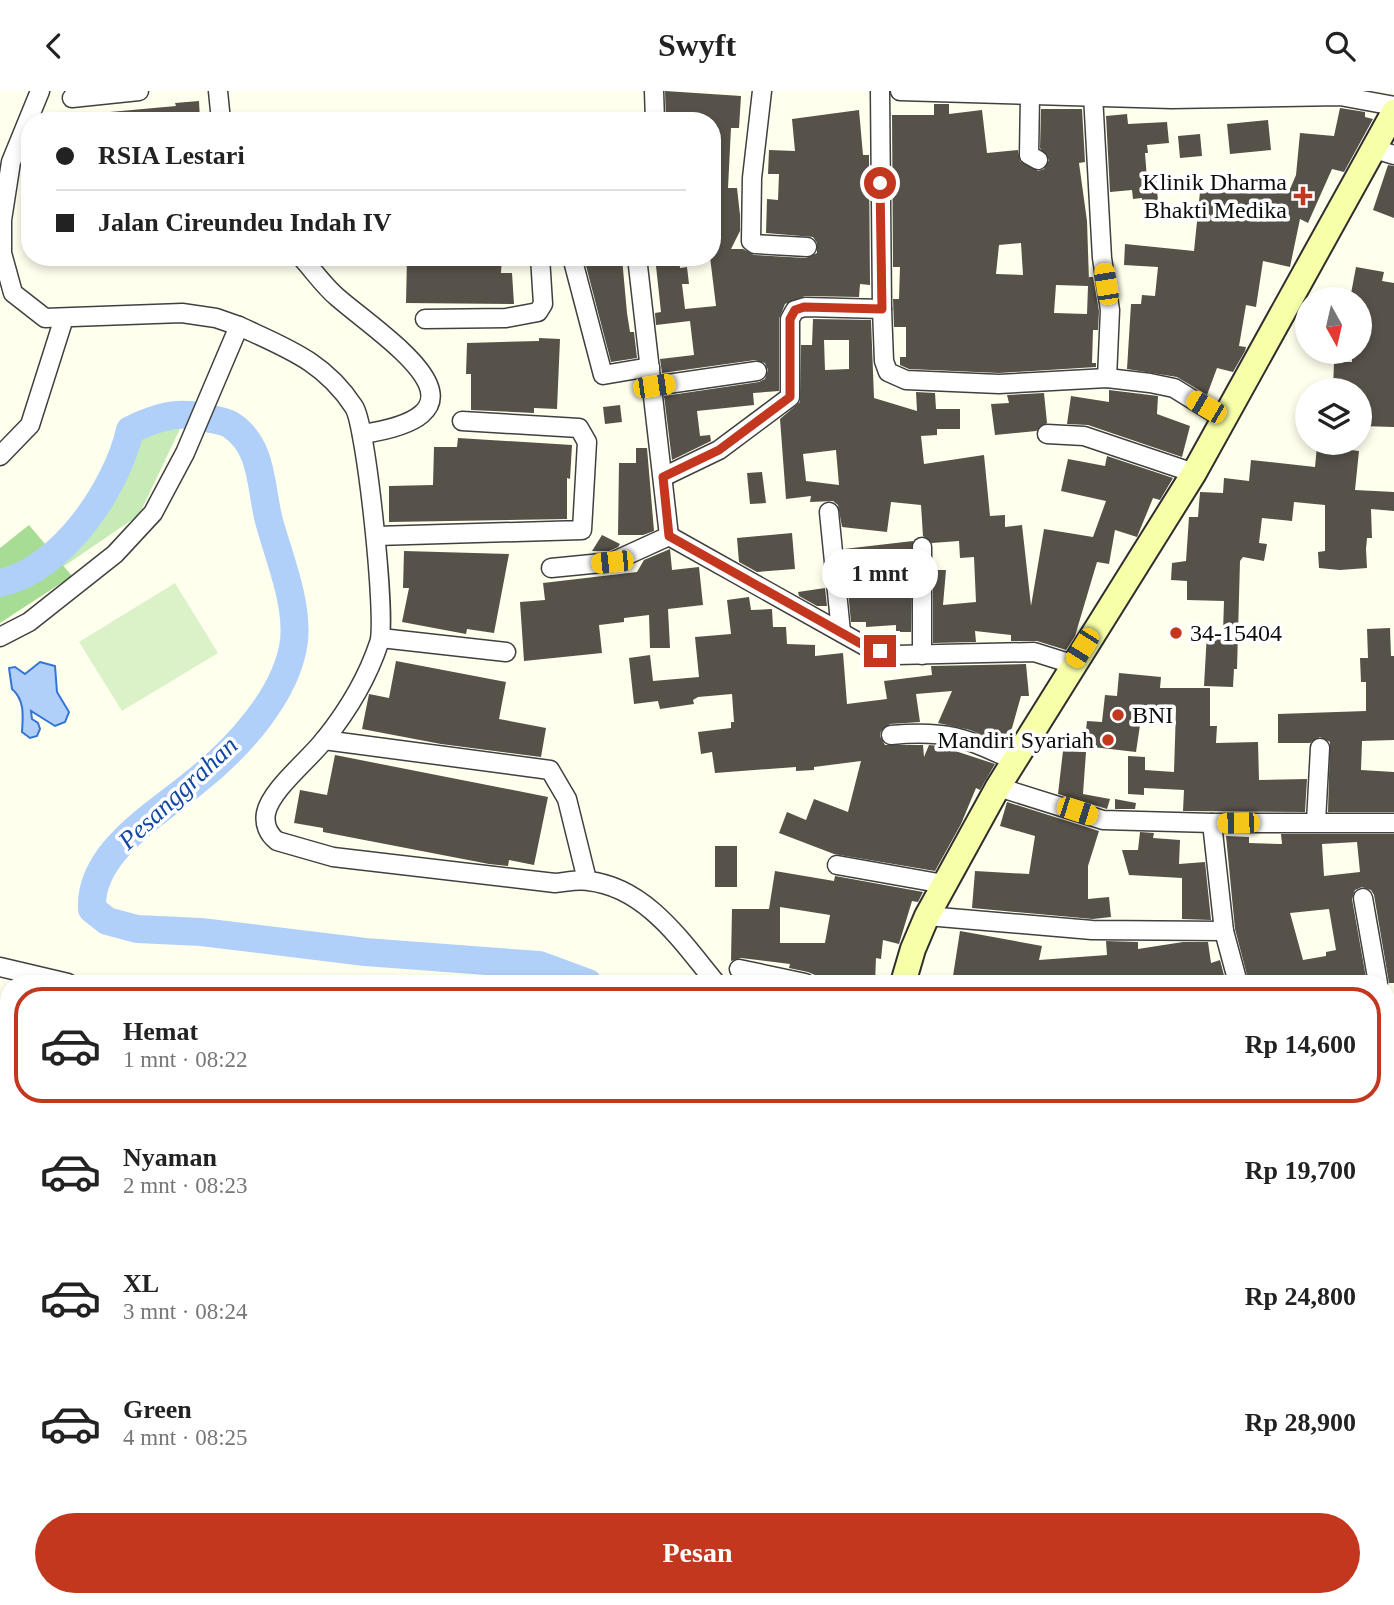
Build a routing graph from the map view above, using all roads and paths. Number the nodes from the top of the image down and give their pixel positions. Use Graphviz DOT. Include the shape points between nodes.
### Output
graph roads {
  1 [pos="40,91"];
  2 [pos="139,91"];
  3 [pos="218,91"];
  4 [pos="654,91"];
  5 [pos="762,91"];
  6 [pos="880,91"];
  7 [pos="900,91"];
  8 [pos="1285,94"];
  9 [pos="1093,95"];
  10 [pos="1030,96"];
  11 [pos="72,98"];
  12 [pos="1394,106"];
  13 [pos="31,112"];
  14 [pos="220,112"];
  15 [pos="655,112"];
  16 [pos="1394,113"];
  17 [pos="21,138"];
  18 [pos="1384,152"];
  19 [pos="1038,160"];
  20 [pos="807,247"];
  21 [pos="310,266"];
  22 [pos="541,266"];
  23 [pos="574,266"];
  24 [pos="638,266"];
  25 [pos="882,309"];
  26 [pos="64,318"];
  27 [pos="425,319"];
  28 [pos="239,325"];
  29 [pos="650,367"];
  30 [pos="757,371"];
  31 [pos="1107,378"];
  32 [pos="654,386"];
  33 [pos="1224,419"];
  34 [pos="462,421"];
  35 [pos="362,434"];
  36 [pos="1046,434"];
  37 [pos="0,456"];
  38 [pos="1194,473"];
  39 [pos="663,477"];
  40 [pos="829,512"];
  41 [pos="376,536"];
  42 [pos="669,536"];
  43 [pos="922,547"];
  44 [pos="551,568"];
  45 [pos="841,632"];
  46 [pos="0,637"];
  47 [pos="381,638"];
  48 [pos="506,652"];
  49 [pos="922,655"];
  50 [pos="1072,664"];
  51 [pos="891,735"];
  52 [pos="324,740"];
  53 [pos="1320,748"];
  54 [pos="1013,760"];
  55 [pos="998,787"];
  56 [pos="1316,822"];
  57 [pos="1212,823"];
  58 [pos="1394,823"];
  59 [pos="837,865"];
  60 [pos="587,880"];
  61 [pos="944,884"];
  62 [pos="1363,898"];
  63 [pos="927,916"];
  64 [pos="1224,931"];
  65 [pos="0,967"];
  66 [pos="739,969"];
  67 [pos="28,975"];
  68 [pos="709,975"];
  69 [pos="767,975"];
  70 [pos="906,975"];
  71 [pos="1236,975"];
  72 [pos="1377,975"];
  1 -- 13 [label="street"];
  2 -- 11 [label="street"];
  3 -- 14 [label="street"];
  4 -- 15 [label="street"];
  5 -- 20 [label="street" via="752,178 751,239 755,244"];
  6 -- 25 [label="street"];
  7 -- 10 [label="street"];
  8 -- 9 [label="street" via="1172,99"];
  8 -- 12 [label="street" via="1339,96"];
  9 -- 10 [label="street"];
  9 -- 31 [label="street" via="1102,258 1110,310"];
  10 -- 19 [label="street" via="1029,155"];
  16 -- 18 [label="main road"];
  17 -- 26 [label="street" via="11,162 2,253 13,293 45,319"];
  18 -- 33 [label="main road"];
  21 -- 35 [label="street" via="336,296 373,324 428,379 431,401 425,413 397,429"];
  22 -- 27 [label="street" via="543,304 538,312 506,318"];
  23 -- 29 [label="street" via="603,375"];
  24 -- 29 [label="street"];
  25 -- 31 [label="street" via="884,361 888,372 906,380 999,384"];
  25 -- 39 [label="street" via="795,310 790,319 790,397 719,450"];
  26 -- 28 [label="street" via="182,313"];
  26 -- 37 [label="street" via="30,425"];
  28 -- 35 [label="street" via="320,366 356,409"];
  28 -- 46 [label="street" via="185,453 153,513 115,554 29,622"];
  29 -- 32 [label="street"];
  30 -- 32 [label="street"];
  31 -- 33 [label="street" via="1174,389"];
  32 -- 39 [label="street"];
  33 -- 38 [label="main road"];
  34 -- 41 [label="street" via="579,428 587,442 582,530"];
  35 -- 41 [label="street"];
  36 -- 38 [label="street" via="1084,436"];
  38 -- 50 [label="main road"];
  39 -- 42 [label="street"];
  40 -- 45 [label="street"];
  41 -- 47 [label="street"];
  42 -- 44 [label="street" via="612,562"];
  42 -- 45 [label="street"];
  43 -- 49 [label="street"];
  45 -- 49 [label="street" via="895,655"];
  47 -- 48 [label="street"];
  47 -- 52 [label="street" via="362,688"];
  49 -- 50 [label="street" via="1034,652"];
  50 -- 54 [label="main road"];
  51 -- 54 [label="street" via="931,732 968,739"];
  52 -- 60 [label="street" via="550,770 567,799"];
  52 -- 60 [label="street" via="272,799 266,813 267,830 276,841 332,857 555,883"];
  53 -- 56 [label="street"];
  54 -- 55 [label="main road"];
  55 -- 57 [label="street" via="1103,820"];
  55 -- 61 [label="main road"];
  56 -- 57 [label="street"];
  56 -- 58 [label="street"];
  57 -- 64 [label="street"];
  59 -- 61 [label="street"];
  60 -- 68 [label="street" via="610,886 658,913"];
  61 -- 63 [label="main road"];
  62 -- 72 [label="street"];
  63 -- 64 [label="street" via="1093,930"];
  63 -- 70 [label="main road"];
  64 -- 71 [label="street"];
  65 -- 67 [label="street"];
  66 -- 69 [label="street"];
}
